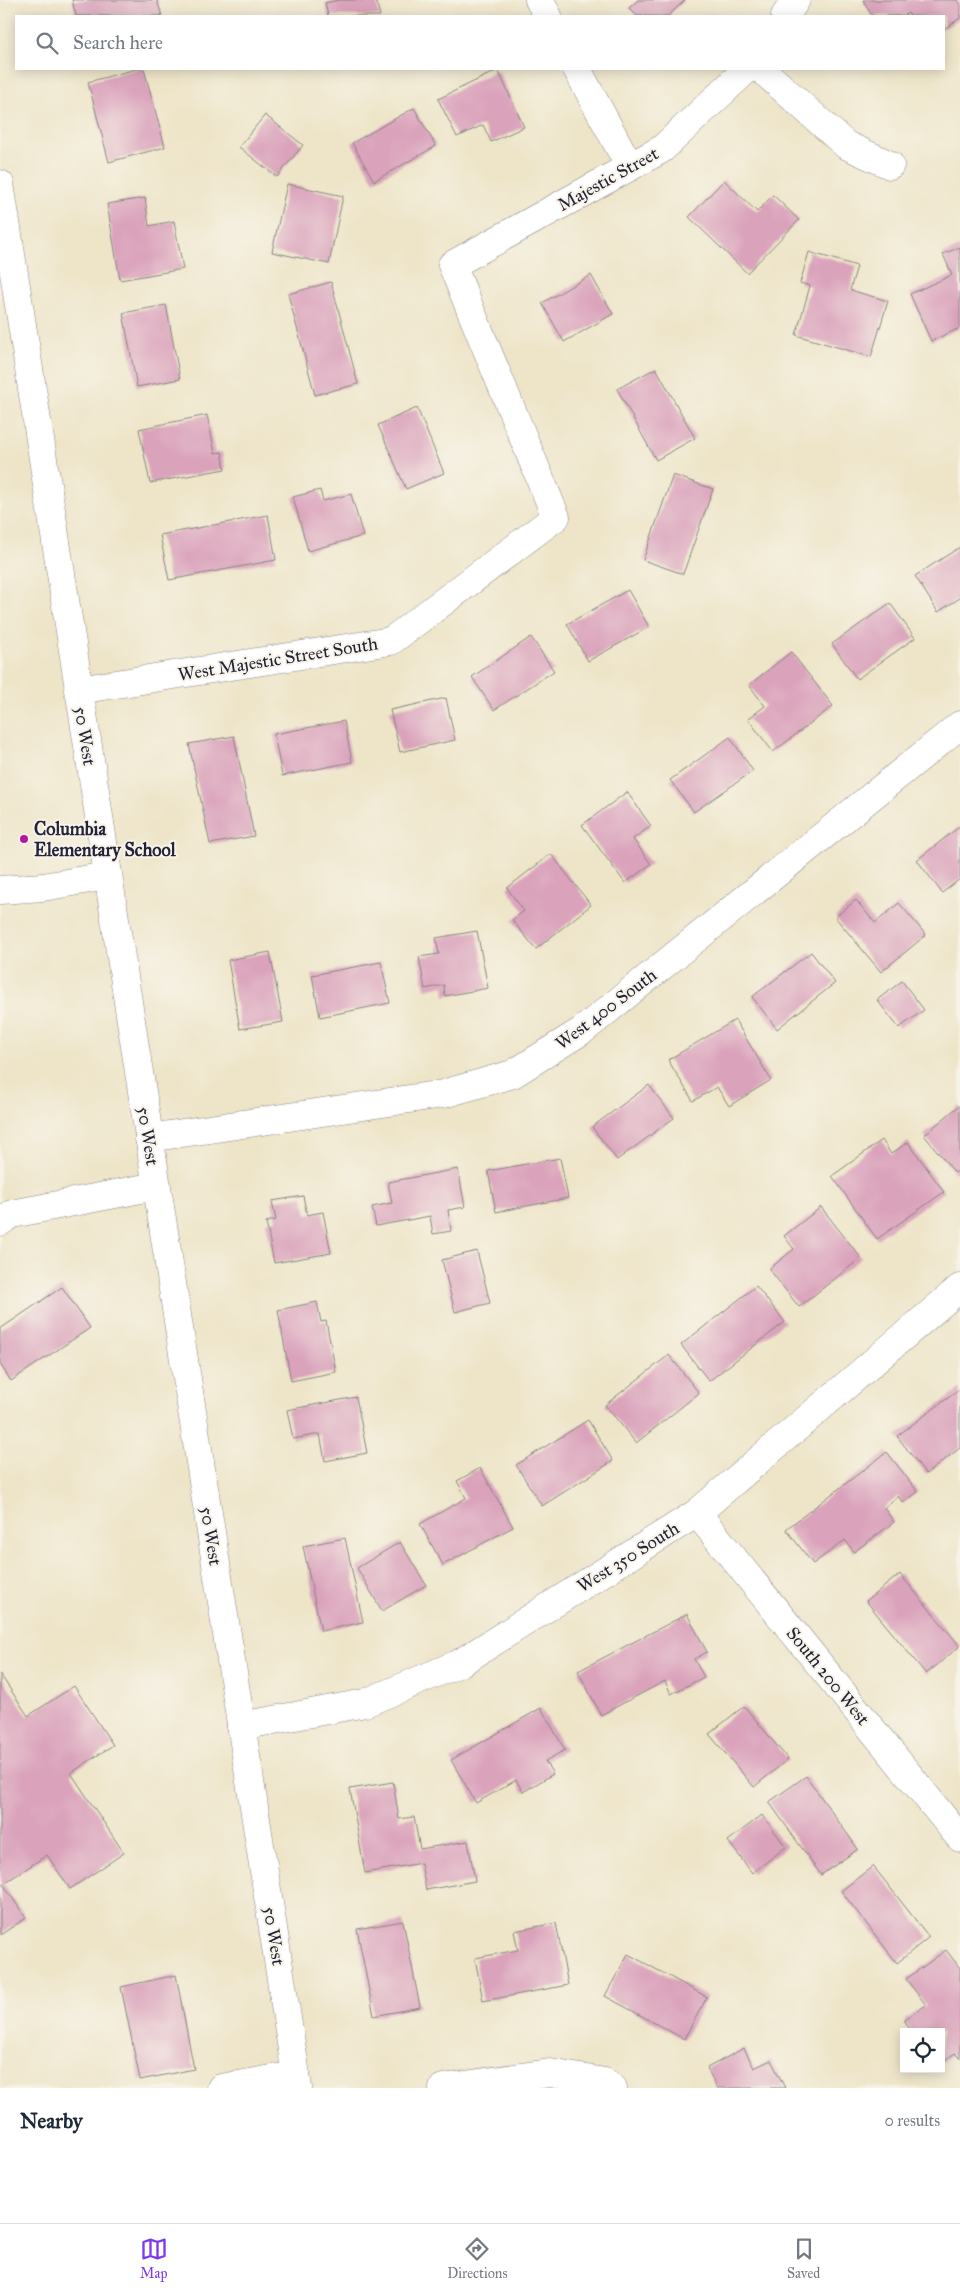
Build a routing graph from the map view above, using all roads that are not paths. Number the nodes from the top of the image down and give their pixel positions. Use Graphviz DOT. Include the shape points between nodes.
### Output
graph roads {
  1 [pos="539,0"];
  2 [pos="796,0"];
  3 [pos="547,15"];
  4 [pos="786,15"];
  5 [pos="577,70"];
  6 [pos="746,70"];
  7 [pos="762,70"];
  8 [pos="890,165"];
  9 [pos="630,166"];
  10 [pos="0,184"];
  11 [pos="452,266"];
  12 [pos="78,690"];
  13 [pos="960,725"];
  14 [pos="107,876"];
  15 [pos="0,890"];
  16 [pos="148,1138"];
  17 [pos="156,1186"];
  18 [pos="0,1222"];
  19 [pos="960,1288"];
  20 [pos="697,1513"];
  21 [pos="241,1726"];
  22 [pos="960,1838"];
  23 [pos="297,2082"];
  24 [pos="609,2085"];
  25 [pos="221,2088"];
  26 [pos="443,2088"];
  1 -- 3 [label="street"];
  2 -- 4 [label="street"];
  5 -- 9 [label="street"];
  6 -- 9 [label="street, Majestic Street" via="662,149"];
  7 -- 8 [label="street" via="846,145"];
  9 -- 11 [label="street, Majestic Street"];
  10 -- 12 [label="street, 50 West"];
  11 -- 12 [label="street, West Majestic Street South" via="556,517 390,641"];
  12 -- 14 [label="street, 50 West"];
  13 -- 16 [label="street, West 400 South" via="583,1030 513,1074 443,1094"];
  14 -- 15 [label="street" via="43,887"];
  14 -- 16 [label="street, 50 West"];
  16 -- 17 [label="street, 50 West"];
  17 -- 18 [label="street" via="12,1214"];
  17 -- 21 [label="street, 50 West"];
  19 -- 20 [label="street, West 350 South"];
  20 -- 21 [label="street, West 350 South" via="460,1663 365,1703"];
  20 -- 22 [label="street, South 200 West"];
  21 -- 23 [label="street, 50 West"];
  23 -- 25 [label="street"];
  24 -- 26 [label="street" via="550,2074"];
}
